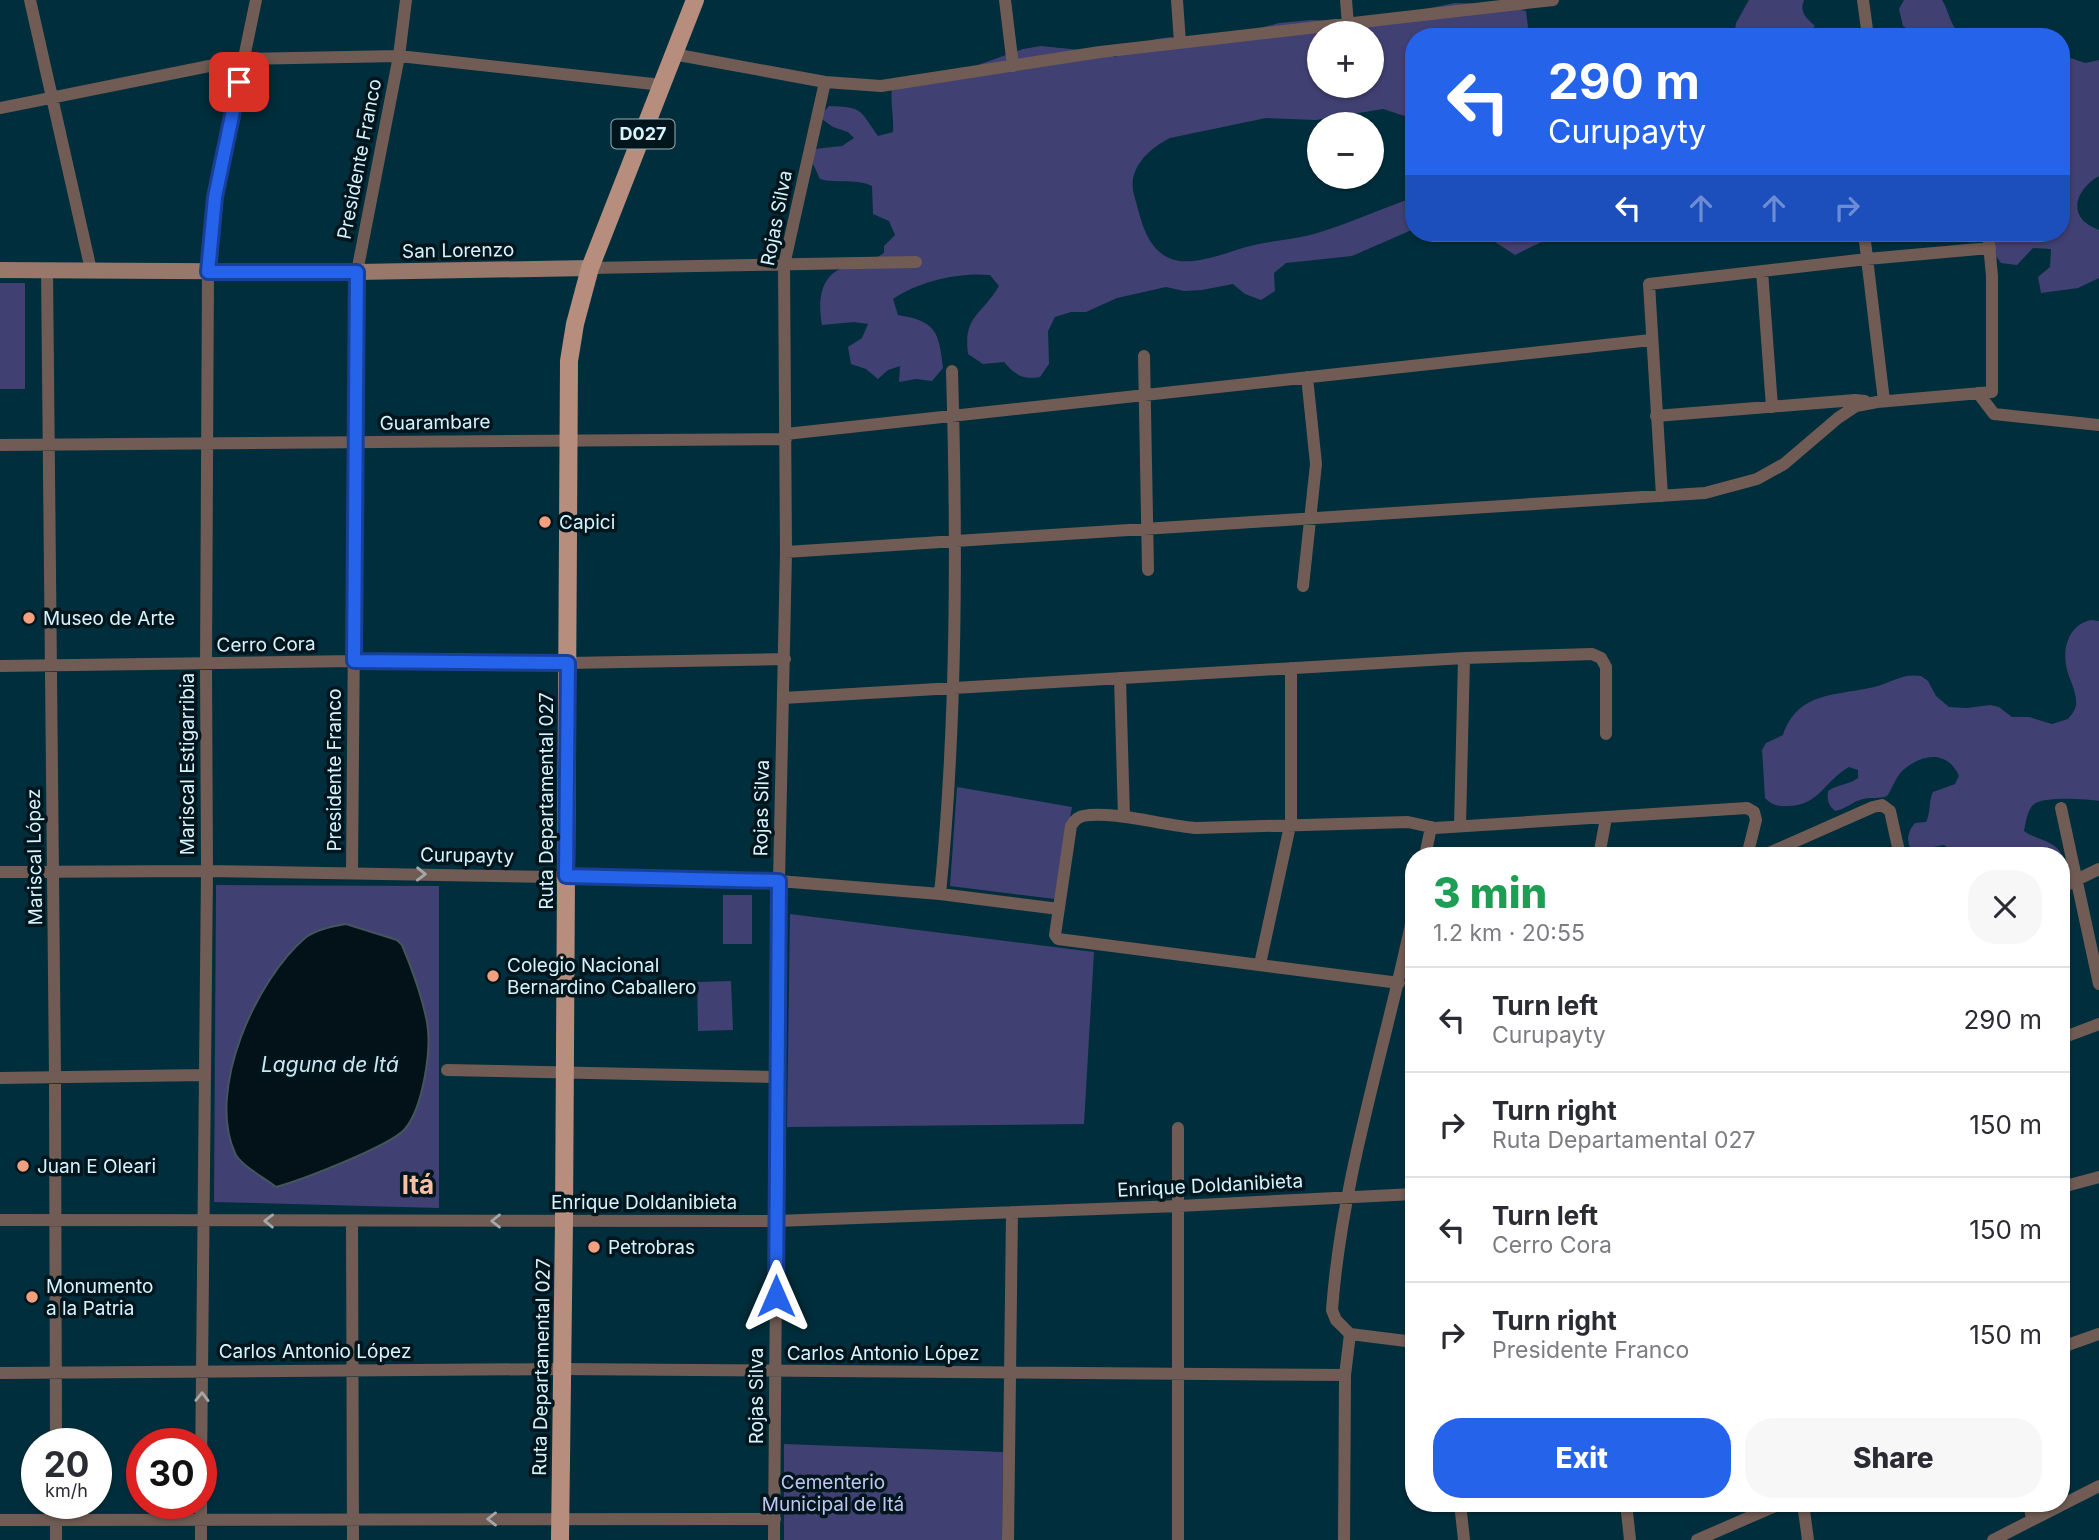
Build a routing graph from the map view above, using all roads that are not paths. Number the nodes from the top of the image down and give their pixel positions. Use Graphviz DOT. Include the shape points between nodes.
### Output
graph roads {
  1 [pos="30,0"];
  2 [pos="256,0"];
  3 [pos="406,0"];
  4 [pos="695,0"];
  5 [pos="1005,0"];
  6 [pos="1177,0"];
  7 [pos="1346,0"];
  8 [pos="1553,0"];
  9 [pos="1863,0"];
  10 [pos="1348,21"];
  11 [pos="1374,21"];
  12 [pos="1867,28"];
  13 [pos="1307,29"];
  14 [pos="1180,43"];
  15 [pos="673,54"];
  16 [pos="399,56"];
  17 [pos="244,59"];
  18 [pos="1013,66"];
  19 [pos="825,82"];
  20 [pos="662,85"];
  21 [pos="52,99"];
  22 [pos="0,108"];
  23 [pos="1865,242"];
  24 [pos="1989,242"];
  25 [pos="1990,248"];
  26 [pos="1867,259"];
  27 [pos="916,262"];
  28 [pos="784,265"];
  29 [pos="590,268"];
  30 [pos="47,269"];
  31 [pos="0,270"];
  32 [pos="91,270"];
  33 [pos="1762,271"];
  34 [pos="208,272"];
  35 [pos="357,272"];
  36 [pos="1651,340"];
  37 [pos="1144,356"];
  38 [pos="952,371"];
  39 [pos="1307,377"];
  40 [pos="1978,393"];
  41 [pos="1145,395"];
  42 [pos="1881,402"];
  43 [pos="1772,407"];
  44 [pos="953,415"];
  45 [pos="1656,416"];
  46 [pos="2099,425"];
  47 [pos="786,436"];
  48 [pos="569,440"];
  49 [pos="356,442"];
  50 [pos="208,443"];
  51 [pos="48,444"];
  52 [pos="0,445"];
  53 [pos="1662,496"];
  54 [pos="1309,519"];
  55 [pos="1147,529"];
  56 [pos="955,541"];
  57 [pos="786,552"];
  58 [pos="1148,570"];
  59 [pos="1303,586"];
  60 [pos="1464,658"];
  61 [pos="785,659"];
  62 [pos="354,661"];
  63 [pos="568,663"];
  64 [pos="206,665"];
  65 [pos="0,666"];
  66 [pos="50,666"];
  67 [pos="1291,668"];
  68 [pos="1120,678"];
  69 [pos="952,688"];
  70 [pos="783,698"];
  71 [pos="1606,734"];
  72 [pos="2061,808"];
  73 [pos="1124,817"];
  74 [pos="1606,818"];
  75 [pos="1290,825"];
  76 [pos="1460,826"];
  77 [pos="1432,827"];
  78 [pos="1427,847"];
  79 [pos="1601,847"];
  80 [pos="1749,847"];
  81 [pos="1783,847"];
  82 [pos="1898,847"];
  83 [pos="2070,847"];
  84 [pos="2070,849"];
  85 [pos="2099,869"];
  86 [pos="207,871"];
  87 [pos="0,872"];
  88 [pos="54,872"];
  89 [pos="352,873"];
  90 [pos="566,876"];
  91 [pos="779,881"];
  92 [pos="2077,881"];
  93 [pos="2070,884"];
  94 [pos="940,894"];
  95 [pos="1059,909"];
  96 [pos="1260,964"];
  97 [pos="1405,976"];
  98 [pos="2099,984"];
  99 [pos="2099,1024"];
  100 [pos="2070,1035"];
  101 [pos="447,1070"];
  102 [pos="565,1073"];
  103 [pos="205,1075"];
  104 [pos="55,1077"];
  105 [pos="776,1077"];
  106 [pos="0,1078"];
  107 [pos="1178,1128"];
  108 [pos="2099,1177"];
  109 [pos="2070,1185"];
  110 [pos="1405,1195"];
  111 [pos="1347,1197"];
  112 [pos="1179,1206"];
  113 [pos="1012,1212"];
  114 [pos="56,1219"];
  115 [pos="0,1220"];
  116 [pos="204,1220"];
  117 [pos="564,1221"];
  118 [pos="776,1221"];
  119 [pos="352,1222"];
  120 [pos="1350,1334"];
  121 [pos="2099,1334"];
  122 [pos="1405,1341"];
  123 [pos="2070,1344"];
  124 [pos="561,1369"];
  125 [pos="353,1370"];
  126 [pos="202,1371"];
  127 [pos="776,1372"];
  128 [pos="0,1373"];
  129 [pos="1010,1373"];
  130 [pos="56,1374"];
  131 [pos="1178,1374"];
  132 [pos="1345,1375"];
  133 [pos="56,1428"];
  134 [pos="201,1428"];
  135 [pos="2099,1486"];
  136 [pos="2070,1501"];
  137 [pos="1461,1512"];
  138 [pos="1627,1512"];
  139 [pos="1761,1512"];
  140 [pos="1804,1512"];
  141 [pos="2031,1512"];
  142 [pos="2048,1512"];
  143 [pos="560,1519"];
  144 [pos="775,1519"];
  145 [pos="0,1520"];
  146 [pos="201,1520"];
  147 [pos="353,1520"];
  148 [pos="2032,1520"];
  149 [pos="56,1521"];
  150 [pos="56,1540"];
  151 [pos="201,1540"];
  152 [pos="353,1540"];
  153 [pos="560,1540"];
  154 [pos="774,1540"];
  155 [pos="1008,1540"];
  156 [pos="1178,1540"];
  157 [pos="1344,1540"];
  158 [pos="1464,1540"];
  159 [pos="1630,1540"];
  160 [pos="1697,1540"];
  161 [pos="1808,1540"];
  162 [pos="1993,1540"];
  1 -- 21 [label="street"];
  2 -- 17 [label="street, Mariscal Estigarribia"];
  3 -- 16 [label="street, Presidente Franco"];
  4 -- 15 [label="main road, Ruta Departamental 027 / D027"];
  5 -- 18 [label="street"];
  6 -- 14 [label="street"];
  7 -- 10 [label="street"];
  8 -- 11 [label="street"];
  9 -- 12 [label="street"];
  13 -- 14 [label="street"];
  14 -- 18 [label="street"];
  15 -- 19 [label="street"];
  15 -- 20 [label="main road, Ruta Departamental 027 / D027"];
  16 -- 17 [label="street"];
  16 -- 20 [label="street"];
  16 -- 35 [label="street, Presidente Franco"];
  17 -- 21 [label="street"];
  17 -- 34 [label="street, Mariscal Estigarribia" via="215,197"];
  18 -- 19 [label="street" via="881,86"];
  19 -- 28 [label="street, Rojas Silva"];
  20 -- 29 [label="main road, Ruta Departamental 027 / D027"];
  21 -- 22 [label="street"];
  21 -- 32 [label="street"];
  23 -- 26 [label="street"];
  24 -- 25 [label="street"];
  25 -- 26 [label="street"];
  25 -- 40 [label="street" via="1992,392"];
  26 -- 33 [label="street"];
  26 -- 42 [label="street"];
  27 -- 28 [label="street, San Lorenzo"];
  28 -- 29 [label="street, San Lorenzo"];
  28 -- 47 [label="street, Rojas Silva"];
  29 -- 35 [label="street, San Lorenzo"];
  29 -- 48 [label="main road, Ruta Departamental 027 / D027" via="569,361"];
  30 -- 31 [label="street, San Lorenzo"];
  30 -- 32 [label="street, San Lorenzo"];
  30 -- 51 [label="street, Mariscal López"];
  32 -- 34 [label="street, San Lorenzo"];
  33 -- 36 [label="street" via="1649,284"];
  33 -- 43 [label="street"];
  34 -- 35 [label="street, San Lorenzo"];
  34 -- 50 [label="street, Mariscal Estigarribia"];
  35 -- 49 [label="street, Presidente Franco"];
  36 -- 39 [label="street, Guarambare"];
  36 -- 45 [label="street"];
  37 -- 41 [label="street"];
  38 -- 44 [label="street"];
  39 -- 41 [label="street, Guarambare"];
  39 -- 54 [label="street" via="1316,464"];
  40 -- 42 [label="street"];
  40 -- 46 [label="street" via="1994,414"];
  41 -- 44 [label="street, Guarambare"];
  41 -- 55 [label="street"];
  42 -- 43 [label="street"];
  42 -- 53 [label="street" via="1856,406 1784,464 1757,479 1705,494"];
  43 -- 45 [label="street"];
  44 -- 47 [label="street, Guarambare"];
  44 -- 56 [label="street"];
  45 -- 53 [label="street"];
  47 -- 48 [label="street, Guarambare"];
  47 -- 57 [label="street, Rojas Silva"];
  48 -- 49 [label="street, Guarambare"];
  48 -- 63 [label="main road, Ruta Departamental 027 / D027"];
  49 -- 50 [label="street, Guarambare"];
  49 -- 62 [label="street, Presidente Franco"];
  50 -- 51 [label="street, Guarambare"];
  50 -- 64 [label="street, Mariscal Estigarribia"];
  51 -- 52 [label="street, Guarambare"];
  51 -- 66 [label="street, Mariscal López"];
  53 -- 54 [label="street"];
  54 -- 55 [label="street"];
  54 -- 59 [label="street"];
  55 -- 56 [label="street"];
  55 -- 58 [label="street"];
  56 -- 57 [label="street"];
  56 -- 69 [label="street"];
  57 -- 61 [label="street, Rojas Silva"];
  60 -- 67 [label="street"];
  60 -- 71 [label="street" via="1592,653 1601,657 1607,676"];
  60 -- 76 [label="street"];
  61 -- 63 [label="street, Cerro Cora"];
  61 -- 70 [label="street, Rojas Silva"];
  62 -- 63 [label="street, Cerro Cora"];
  62 -- 64 [label="street, Cerro Cora"];
  62 -- 89 [label="street, Presidente Franco"];
  63 -- 90 [label="main road, Ruta Departamental 027 / D027"];
  64 -- 66 [label="street, Cerro Cora"];
  64 -- 86 [label="street, Mariscal Estigarribia"];
  65 -- 66 [label="street, Cerro Cora"];
  66 -- 88 [label="street, Mariscal López"];
  67 -- 68 [label="street"];
  67 -- 75 [label="street"];
  68 -- 69 [label="street"];
  68 -- 73 [label="street"];
  69 -- 70 [label="street"];
  69 -- 94 [label="street"];
  70 -- 91 [label="street, Rojas Silva"];
  72 -- 83 [label="street"];
  73 -- 75 [label="street" via="1174,827"];
  73 -- 95 [label="street" via="1084,815 1071,826"];
  74 -- 76 [label="street"];
  74 -- 79 [label="street"];
  74 -- 80 [label="street" via="1746,808 1754,812 1756,820"];
  75 -- 77 [label="street" via="1408,822"];
  75 -- 96 [label="street"];
  76 -- 77 [label="street"];
  77 -- 78 [label="street"];
  81 -- 82 [label="street" via="1882,805 1890,811"];
  84 -- 92 [label="street"];
  85 -- 92 [label="street"];
  86 -- 88 [label="street, Curupayty"];
  86 -- 89 [label="street, Curupayty"];
  86 -- 103 [label="street, Mariscal Estigarribia"];
  87 -- 88 [label="street, Curupayty"];
  88 -- 104 [label="street, Mariscal López"];
  89 -- 90 [label="street, Curupayty, one-way"];
  90 -- 91 [label="street, Curupayty"];
  90 -- 102 [label="main road, Ruta Departamental 027 / D027"];
  91 -- 94 [label="street, Curupayty"];
  91 -- 105 [label="street, Rojas Silva"];
  92 -- 93 [label="street"];
  92 -- 98 [label="street"];
  94 -- 95 [label="street, Curupayty"];
  95 -- 96 [label="street" via="1055,935 1059,939"];
  96 -- 97 [label="street"];
  97 -- 111 [label="street"];
  99 -- 100 [label="street"];
  101 -- 102 [label="street"];
  102 -- 105 [label="street"];
  102 -- 117 [label="main road, Ruta Departamental 027 / D027"];
  103 -- 104 [label="street"];
  103 -- 116 [label="street, Mariscal Estigarribia"];
  104 -- 106 [label="street"];
  104 -- 114 [label="street, Mariscal López"];
  105 -- 118 [label="street, Rojas Silva"];
  107 -- 112 [label="street"];
  108 -- 109 [label="street"];
  110 -- 111 [label="street, Enrique Doldanibieta"];
  111 -- 112 [label="street, Enrique Doldanibieta"];
  111 -- 120 [label="street" via="1332,1310"];
  112 -- 113 [label="street, Enrique Doldanibieta"];
  112 -- 131 [label="street"];
  113 -- 118 [label="street, Enrique Doldanibieta"];
  113 -- 129 [label="street"];
  114 -- 115 [label="street, Enrique Doldanibieta"];
  114 -- 116 [label="street, Enrique Doldanibieta"];
  114 -- 130 [label="street, Mariscal López"];
  119 -- 116 [label="street, Enrique Doldanibieta, one-way"];
  116 -- 126 [label="street, Mariscal Estigarribia"];
  117 -- 118 [label="street, Enrique Doldanibieta"];
  117 -- 119 [label="street, Enrique Doldanibieta, one-way"];
  117 -- 124 [label="main road, Ruta Departamental 027 / D027"];
  118 -- 127 [label="street, Rojas Silva"];
  119 -- 125 [label="street"];
  120 -- 122 [label="street"];
  120 -- 132 [label="street"];
  121 -- 123 [label="street"];
  124 -- 125 [label="street, Carlos Antonio López"];
  124 -- 127 [label="street, Carlos Antonio López"];
  124 -- 143 [label="main road, Ruta Departamental 027 / D027"];
  125 -- 126 [label="street, Carlos Antonio López"];
  125 -- 147 [label="street"];
  126 -- 130 [label="street, Carlos Antonio López"];
  134 -- 126 [label="street, Mariscal Estigarribia, one-way"];
  127 -- 129 [label="street, Carlos Antonio López"];
  127 -- 144 [label="street, Rojas Silva"];
  128 -- 130 [label="street, Carlos Antonio López"];
  129 -- 131 [label="street, Carlos Antonio López"];
  129 -- 155 [label="street"];
  130 -- 133 [label="street, Mariscal López"];
  131 -- 132 [label="street, Carlos Antonio López"];
  131 -- 156 [label="street"];
  132 -- 157 [label="street"];
  135 -- 136 [label="street"];
  137 -- 158 [label="street"];
  138 -- 159 [label="street"];
  139 -- 160 [label="street"];
  140 -- 161 [label="street"];
  141 -- 148 [label="street"];
  142 -- 148 [label="street"];
  143 -- 144 [label="street"];
  143 -- 147 [label="street, one-way"];
  143 -- 153 [label="main road, Ruta Departamental 027 / D027"];
  144 -- 154 [label="street, Rojas Silva"];
  145 -- 149 [label="street"];
  146 -- 147 [label="street"];
  146 -- 149 [label="street"];
  146 -- 151 [label="street"];
  147 -- 152 [label="street"];
  148 -- 162 [label="street"];
  149 -- 150 [label="street"];
}
